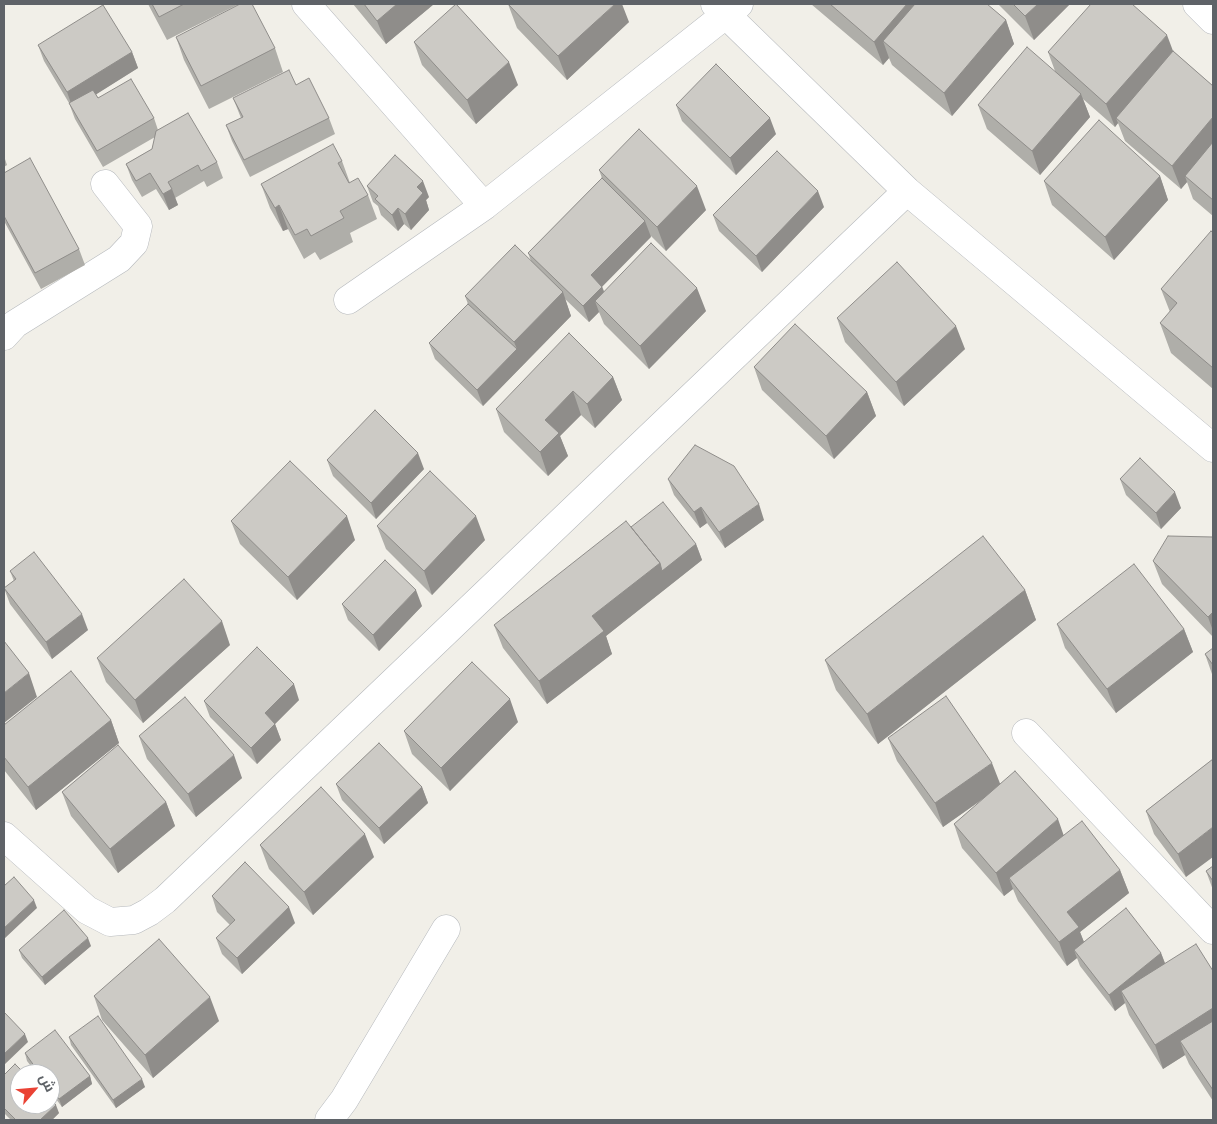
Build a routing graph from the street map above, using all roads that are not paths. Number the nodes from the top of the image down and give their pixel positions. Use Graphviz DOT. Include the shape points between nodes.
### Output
graph roads {
  1 [pos="306,4"];
  2 [pos="1197,4"];
  3 [pos="727,7"];
  4 [pos="1213,20"];
  5 [pos="105,184"];
  6 [pos="907,191"];
  7 [pos="484,206"];
  8 [pos="348,300"];
  9 [pos="4,336"];
  10 [pos="1213,448"];
  11 [pos="1026,733"];
  12 [pos="4,836"];
  13 [pos="446,929"];
  14 [pos="1213,930"];
  15 [pos="329,1120"];
  1 -- 7 [label="street"];
  2 -- 4 [label="street"];
  3 -- 6 [label="street"];
  3 -- 7 [label="street"];
  5 -- 9 [label="street" via="138,226 134,243 119,259 15,324"];
  6 -- 10 [label="street"];
  6 -- 12 [label="street" via="150,912 134,920 110,922 102,918 87,910"];
  7 -- 8 [label="street"];
  11 -- 14 [label="street"];
  13 -- 15 [label="street"];
}
